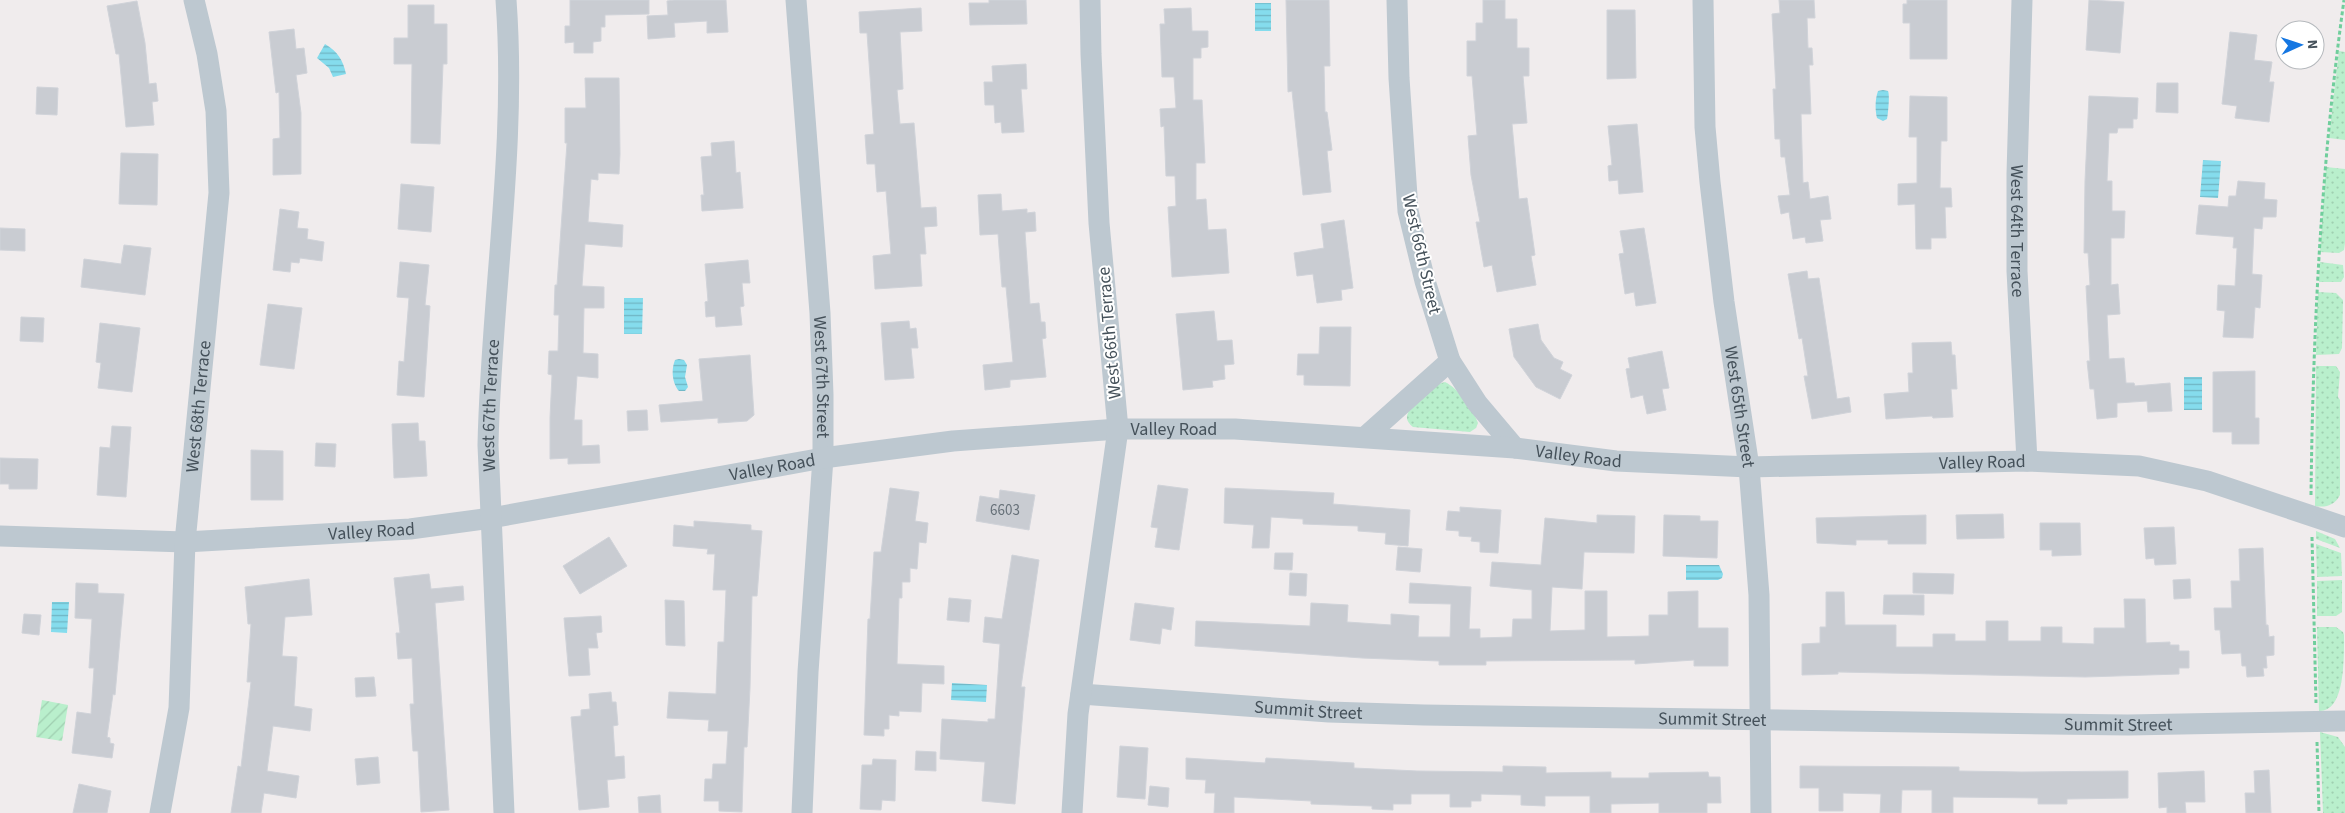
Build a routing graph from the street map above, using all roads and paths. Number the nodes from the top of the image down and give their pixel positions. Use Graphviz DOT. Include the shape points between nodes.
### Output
graph roads {
  1 [pos="194,0"];
  2 [pos="506,0"];
  3 [pos="796,0"];
  4 [pos="1090,0"];
  5 [pos="1397,0"];
  6 [pos="1703,0"];
  7 [pos="2022,0"];
  8 [pos="2344,0"];
  9 [pos="1450,361"];
  10 [pos="1118,429"];
  11 [pos="1365,437"];
  12 [pos="1516,448"];
  13 [pos="823,458"];
  14 [pos="2027,461"];
  15 [pos="1749,467"];
  16 [pos="2311,496"];
  17 [pos="491,518"];
  18 [pos="2345,526"];
  19 [pos="2312,530"];
  20 [pos="0,536"];
  21 [pos="185,542"];
  22 [pos="1080,694"];
  23 [pos="1761,720"];
  24 [pos="2345,721"];
  25 [pos="2316,722"];
  26 [pos="160,813"];
  27 [pos="504,813"];
  28 [pos="802,813"];
  29 [pos="1072,813"];
  30 [pos="1760,813"];
  31 [pos="2319,813"];
  1 -- 21 [label="street, West 68th Terrace" via="216,112 218,193"];
  2 -- 17 [label="street, West 67th Terrace" via="508,87 489,387"];
  3 -- 13 [label="street, West 67th Street" via="820,313"];
  4 -- 10 [label="street, West 66th Terrace" via="1099,223"];
  5 -- 9 [label="street, West 66th Street" via="1408,211 1425,282"];
  6 -- 15 [label="street, West 65th Street" via="1705,127 1710,182"];
  7 -- 14 [label="street, West 64th Terrace" via="2017,271"];
  8 -- 16 [label="path" via="2320,212"];
  9 -- 11 [label="street"];
  9 -- 12 [label="street, West 66th Street" via="1477,403"];
  10 -- 11 [label="street, Valley Road" via="1235,429"];
  10 -- 13 [label="street, Valley Road" via="953,441"];
  10 -- 22 [label="street, West 66th Terrace"];
  11 -- 12 [label="street, Valley Road"];
  12 -- 15 [label="street, Valley Road" via="1616,461"];
  13 -- 17 [label="street, Valley Road"];
  13 -- 28 [label="street, West 67th Street"];
  14 -- 15 [label="street, Valley Road"];
  14 -- 18 [label="street, Valley Road" via="2108,463 2166,470"];
  15 -- 23 [label="street, West 65th Street" via="1759,595"];
  17 -- 21 [label="street, Valley Road" via="410,529"];
  17 -- 27 [label="street, West 67th Terrace"];
  19 -- 25 [label="path"];
  20 -- 21 [label="street, Valley Road"];
  21 -- 26 [label="street, West 68th Terrace" via="179,708"];
  22 -- 23 [label="street, Summit Street" via="1330,712"];
  22 -- 29 [label="street, West 66th Terrace"];
  23 -- 25 [label="street, Summit Street" via="2128,725"];
  23 -- 30 [label="street, West 65th Street"];
  24 -- 25 [label="street, Summit Street"];
  25 -- 31 [label="path"];
}
